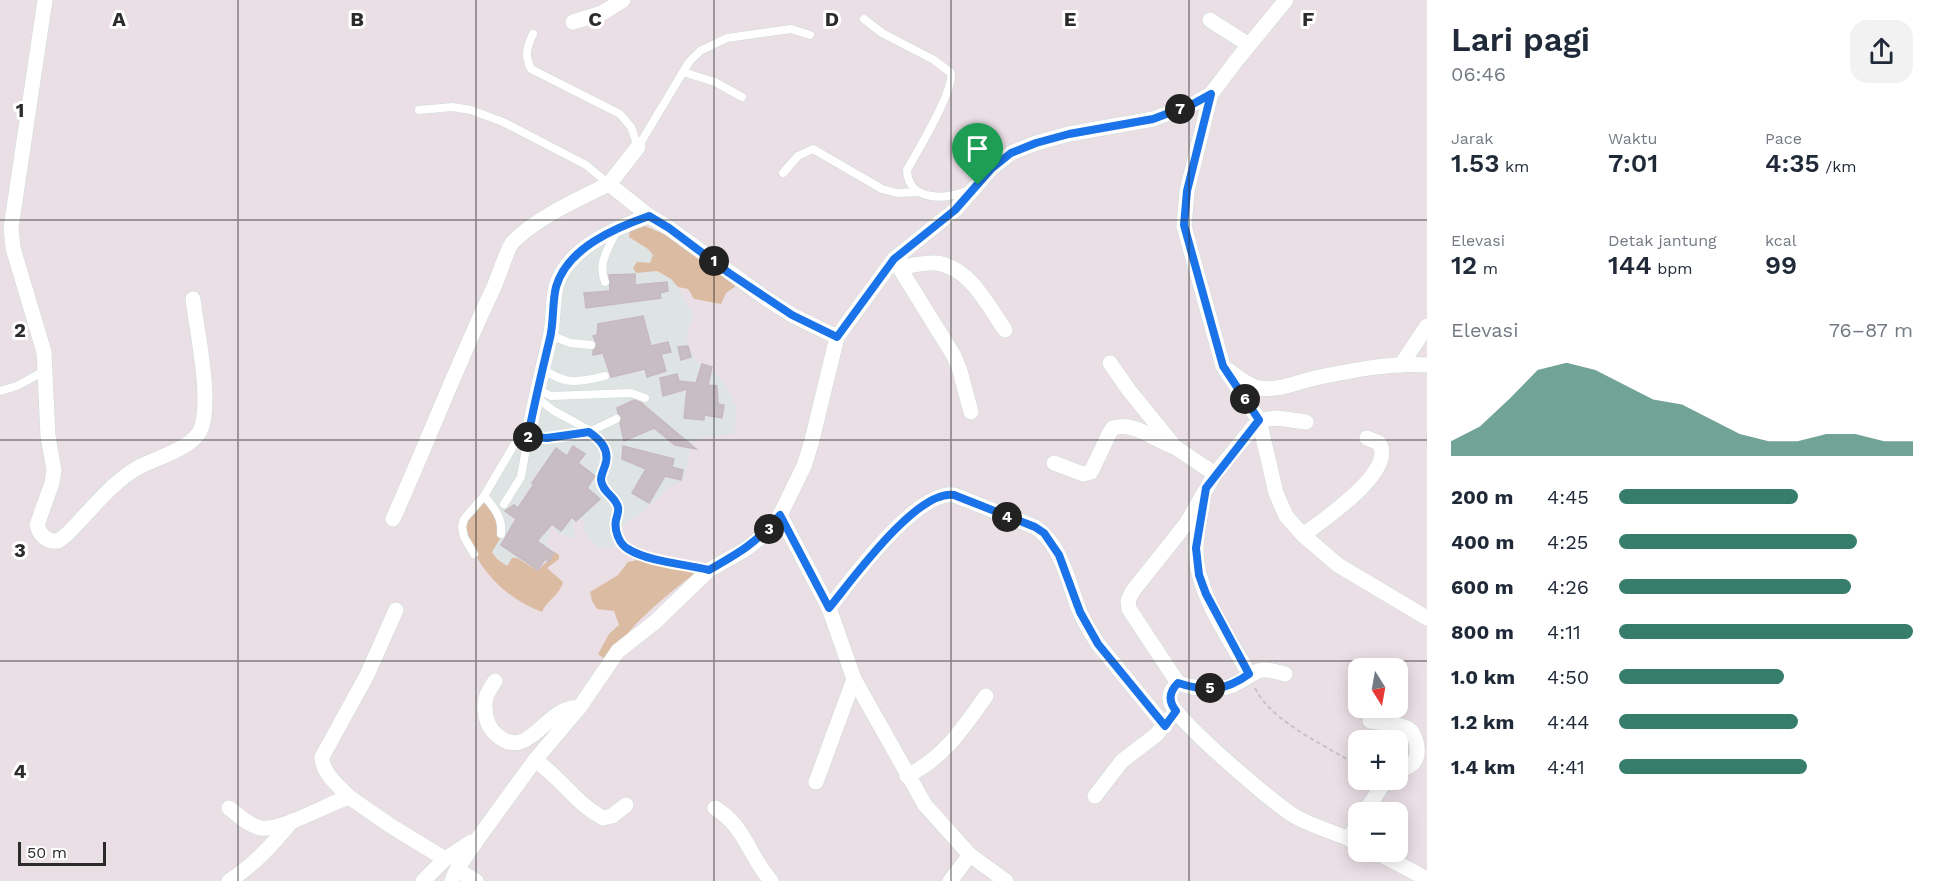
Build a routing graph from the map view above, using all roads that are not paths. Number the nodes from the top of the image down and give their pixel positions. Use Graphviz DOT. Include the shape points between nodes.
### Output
graph roads {
  1 [pos="45,0"];
  2 [pos="623,0"];
  3 [pos="1286,0"];
  4 [pos="864,19"];
  5 [pos="1210,20"];
  6 [pos="573,22"];
  7 [pos="533,34"];
  8 [pos="810,35"];
  9 [pos="1249,45"];
  10 [pos="683,72"];
  11 [pos="1211,94"];
  12 [pos="742,97"];
  13 [pos="419,110"];
  14 [pos="638,147"];
  15 [pos="783,173"];
  16 [pos="609,184"];
  17 [pos="978,185"];
  18 [pos="918,192"];
  19 [pos="649,216"];
  20 [pos="618,227"];
  21 [pos="5,231"];
  22 [pos="897,263"];
  23 [pos="605,282"];
  24 [pos="193,299"];
  25 [pos="1427,326"];
  26 [pos="1005,330"];
  27 [pos="550,334"];
  28 [pos="837,337"];
  29 [pos="591,345"];
  30 [pos="1110,363"];
  31 [pos="1401,365"];
  32 [pos="1427,365"];
  33 [pos="1223,366"];
  34 [pos="542,368"];
  35 [pos="45,370"];
  36 [pos="605,376"];
  37 [pos="0,391"];
  38 [pos="537,393"];
  39 [pos="645,398"];
  40 [pos="971,412"];
  41 [pos="616,419"];
  42 [pos="1259,420"];
  43 [pos="1306,422"];
  44 [pos="589,432"];
  45 [pos="528,437"];
  46 [pos="1367,438"];
  47 [pos="1175,447"];
  48 [pos="1054,463"];
  49 [pos="1215,474"];
  50 [pos="1206,488"];
  51 [pos="484,496"];
  52 [pos="504,504"];
  53 [pos="780,515"];
  54 [pos="393,519"];
  55 [pos="501,534"];
  56 [pos="1303,535"];
  57 [pos="474,554"];
  58 [pos="709,570"];
  59 [pos="829,608"];
  60 [pos="396,610"];
  61 [pos="1427,618"];
  62 [pos="1249,674"];
  63 [pos="1286,674"];
  64 [pos="854,679"];
  65 [pos="495,681"];
  66 [pos="1178,683"];
  67 [pos="986,696"];
  68 [pos="579,708"];
  69 [pos="1176,711"];
  70 [pos="1370,721"];
  71 [pos="1165,726"];
  72 [pos="535,760"];
  73 [pos="1408,767"];
  74 [pos="907,776"];
  75 [pos="816,782"];
  76 [pos="1095,796"];
  77 [pos="349,797"];
  78 [pos="626,805"];
  79 [pos="229,808"];
  80 [pos="715,808"];
  81 [pos="292,821"];
  82 [pos="1348,839"];
  83 [pos="970,855"];
  84 [pos="1395,862"];
  85 [pos="451,870"];
  86 [pos="1427,879"];
  87 [pos="229,881"];
  88 [pos="423,881"];
  89 [pos="476,881"];
  90 [pos="771,881"];
  91 [pos="950,881"];
  92 [pos="1006,881"];
  1 -- 21 [label="street"];
  2 -- 6 [label="street" via="602,14"];
  3 -- 9 [label="street"];
  4 -- 18 [label="lane" via="951,73 942,101 907,170 910,186"];
  5 -- 9 [label="street"];
  7 -- 14 [label="lane" via="526,59 531,69 620,114 631,127"];
  8 -- 10 [label="lane" via="791,29 726,38 700,51"];
  9 -- 11 [label="street"];
  10 -- 12 [label="lane" via="716,82"];
  10 -- 14 [label="lane"];
  11 -- 17 [label="street" via="1153,119 1069,134 1019,149 991,169"];
  11 -- 33 [label="street" via="1187,191 1184,225"];
  13 -- 16 [label="lane" via="452,107 502,122 586,165"];
  14 -- 16 [label="street"];
  15 -- 18 [label="lane" via="798,156 813,149 882,189 897,194"];
  16 -- 19 [label="street"];
  16 -- 54 [label="street" via="574,201 510,245"];
  17 -- 18 [label="lane" via="945,198"];
  17 -- 22 [label="street"];
  19 -- 20 [label="street"];
  19 -- 28 [label="street" via="783,309"];
  20 -- 23 [label="lane" via="603,258"];
  20 -- 27 [label="street" via="598,238 562,273"];
  21 -- 35 [label="street" via="44,351"];
  22 -- 26 [label="street" via="936,263 962,274"];
  22 -- 28 [label="street"];
  22 -- 40 [label="street" via="954,356"];
  24 -- 35 [label="street" via="205,390 202,428 188,445 122,478 66,535 55,541 42,536 37,525 54,470"];
  25 -- 31 [label="street"];
  27 -- 29 [label="lane" via="570,343"];
  27 -- 34 [label="street"];
  28 -- 53 [label="street" via="804,466"];
  30 -- 47 [label="street"];
  31 -- 32 [label="street"];
  31 -- 33 [label="street" via="1271,388 1257,388"];
  33 -- 42 [label="street"];
  34 -- 36 [label="lane" via="558,379 572,382"];
  34 -- 38 [label="street"];
  35 -- 37 [label="lane"];
  38 -- 39 [label="lane" via="568,397 631,393"];
  38 -- 44 [label="lane" via="552,409"];
  38 -- 45 [label="street"];
  41 -- 44 [label="lane"];
  42 -- 43 [label="street"];
  42 -- 49 [label="street"];
  42 -- 56 [label="street" via="1280,503"];
  44 -- 45 [label="lane"];
  44 -- 58 [label="lane" via="607,455 602,483 618,506 615,522 623,544 652,558"];
  45 -- 51 [label="lane" via="514,445"];
  45 -- 52 [label="lane" via="521,477"];
  46 -- 56 [label="street" via="1379,443 1382,450 1370,478"];
  47 -- 48 [label="street" via="1120,425 1110,432 1088,474"];
  47 -- 49 [label="street"];
  49 -- 50 [label="street"];
  50 -- 62 [label="street" via="1196,548 1199,575"];
  50 -- 66 [label="street" via="1186,524 1131,592 1128,601"];
  51 -- 55 [label="lane" via="500,519"];
  51 -- 57 [label="lane" via="462,527"];
  53 -- 58 [label="street" via="746,549"];
  53 -- 59 [label="street"];
  56 -- 61 [label="street" via="1338,565"];
  58 -- 68 [label="street" via="618,651"];
  59 -- 64 [label="street"];
  59 -- 71 [label="street" via="911,513 935,497 954,495 1044,533 1059,555 1094,638"];
  60 -- 77 [label="street" via="367,675 321,757 327,772"];
  62 -- 63 [label="street" via="1264,669"];
  62 -- 66 [label="street" via="1232,686 1204,689"];
  64 -- 74 [label="street"];
  64 -- 75 [label="street"];
  65 -- 68 [label="street" via="486,698 486,716 490,728 510,743 525,741 563,710"];
  66 -- 69 [label="street" via="1170,696"];
  67 -- 74 [label="street" via="950,745 932,762"];
  68 -- 72 [label="street"];
  69 -- 71 [label="street"];
  69 -- 82 [label="street" via="1280,806"];
  70 -- 73 [label="street" via="1406,727 1414,735 1415,761"];
  71 -- 76 [label="street" via="1122,761"];
  72 -- 78 [label="street" via="580,803 603,818"];
  72 -- 85 [label="street"];
  74 -- 83 [label="street" via="925,805"];
  77 -- 81 [label="street"];
  77 -- 85 [label="street"];
  79 -- 81 [label="street" via="260,828"];
  80 -- 90 [label="street" via="736,825"];
  81 -- 87 [label="street" via="268,850"];
  83 -- 91 [label="street"];
  83 -- 92 [label="street"];
  84 -- 86 [label="street"];
  85 -- 88 [label="street"];
  85 -- 89 [label="street"];
}
